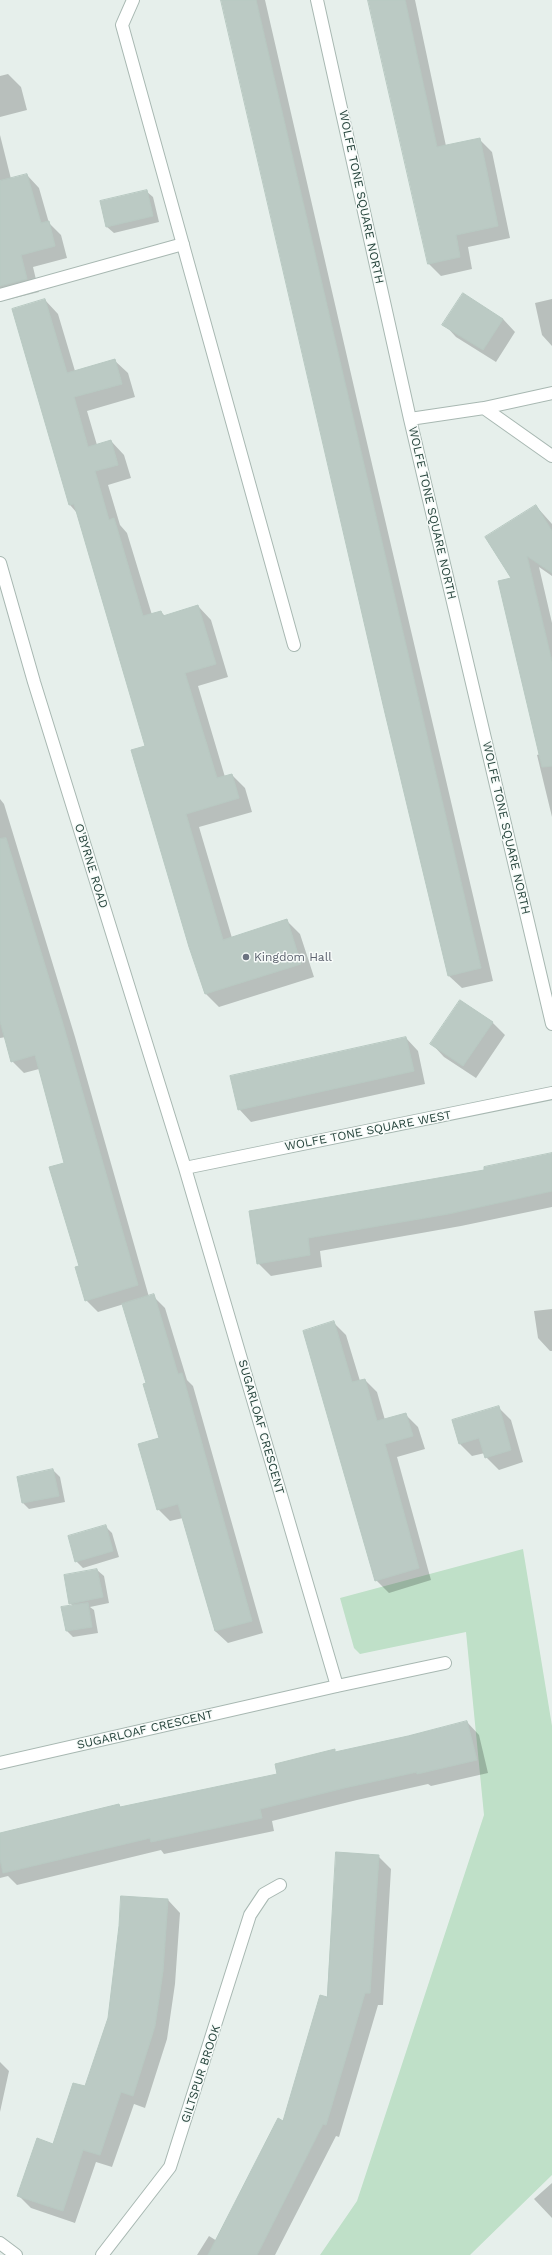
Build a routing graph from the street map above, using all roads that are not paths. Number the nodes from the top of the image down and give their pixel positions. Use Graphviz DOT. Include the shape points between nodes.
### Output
graph roads {
  1 [pos="133,0"];
  2 [pos="317,0"];
  3 [pos="183,244"];
  4 [pos="0,295"];
  5 [pos="552,393"];
  6 [pos="484,408"];
  7 [pos="410,419"];
  8 [pos="552,456"];
  9 [pos="0,563"];
  10 [pos="294,645"];
  11 [pos="552,1024"];
  12 [pos="552,1094"];
  13 [pos="184,1168"];
  14 [pos="445,1663"];
  15 [pos="337,1686"];
  16 [pos="0,1763"];
  17 [pos="280,1885"];
  18 [pos="0,2243"];
  19 [pos="16,2255"];
  20 [pos="102,2255"];
  1 -- 3 [label="street" via="122,25"];
  2 -- 7 [label="street, WOLFE TONE SQUARE NORTH"];
  3 -- 4 [label="street"];
  3 -- 10 [label="street"];
  5 -- 6 [label="street"];
  6 -- 7 [label="street"];
  6 -- 8 [label="street"];
  7 -- 11 [label="street, WOLFE TONE SQUARE NORTH"];
  9 -- 13 [label="street, O'BYRNE ROAD" via="36,690"];
  12 -- 13 [label="street, WOLFE TONE SQUARE WEST"];
  13 -- 15 [label="street, SUGARLOAF CRESCENT"];
  14 -- 15 [label="street, SUGARLOAF CRESCENT"];
  15 -- 16 [label="street, SUGARLOAF CRESCENT"];
  17 -- 20 [label="street, GILTSPUR BROOK" via="264,1894 250,1915 170,2168"];
  18 -- 19 [label="street"];
}
